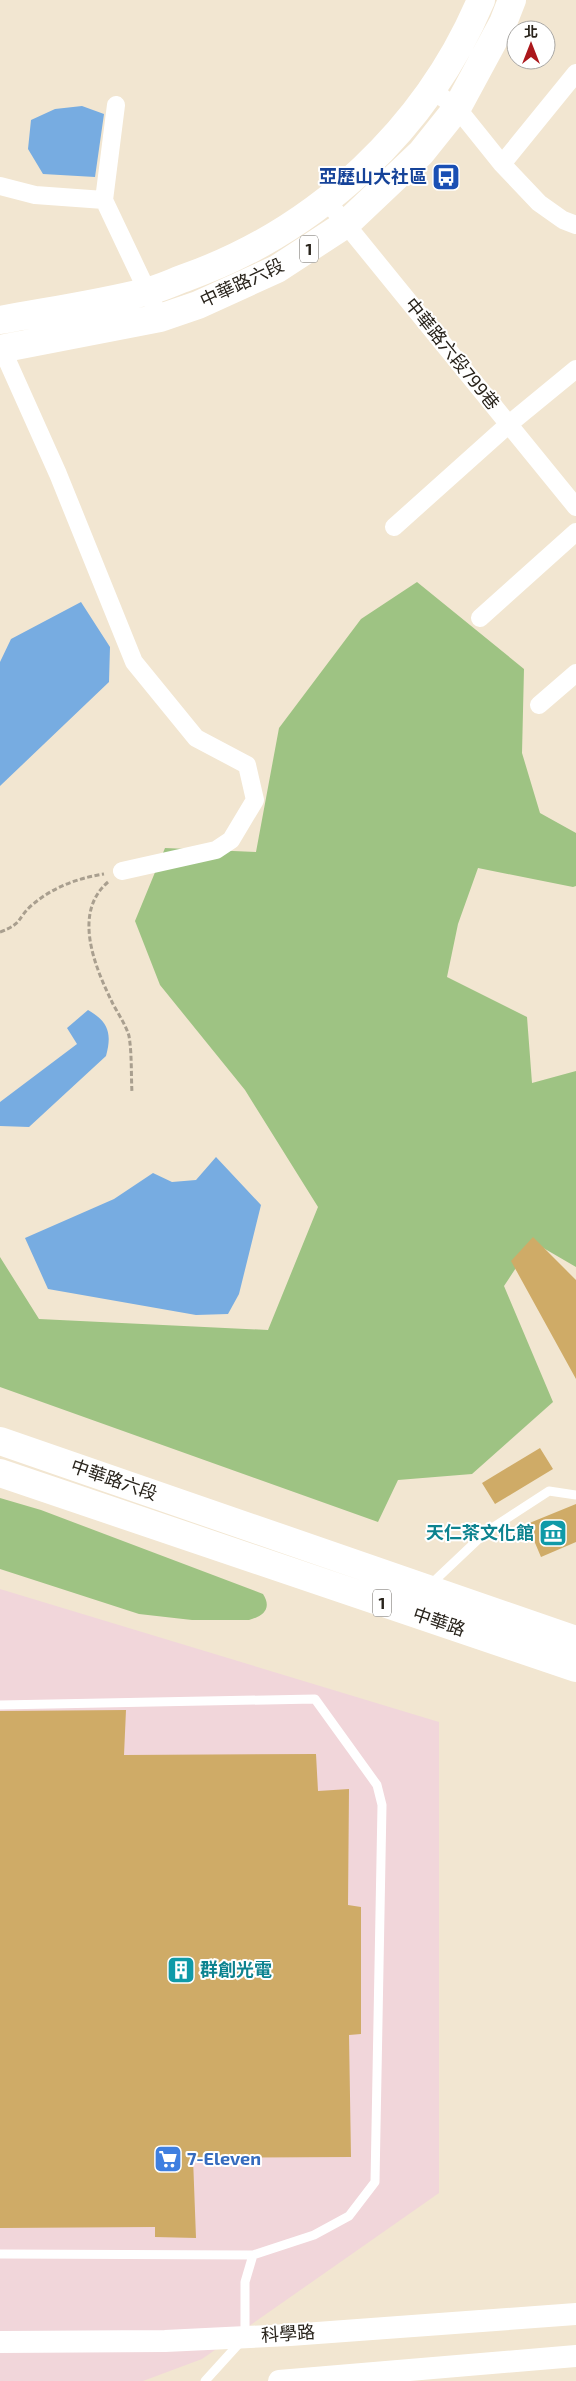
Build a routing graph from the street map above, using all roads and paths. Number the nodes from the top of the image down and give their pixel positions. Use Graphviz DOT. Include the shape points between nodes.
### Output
graph roads {
  1 [pos="481,0"];
  2 [pos="512,0"];
  3 [pos="576,73"];
  4 [pos="431,89"];
  5 [pos="116,105"];
  6 [pos="457,108"];
  7 [pos="502,164"];
  8 [pos="0,186"];
  9 [pos="104,200"];
  10 [pos="327,201"];
  11 [pos="346,224"];
  12 [pos="576,225"];
  13 [pos="146,292"];
  14 [pos="160,318"];
  15 [pos="0,320"];
  16 [pos="1,349"];
  17 [pos="576,369"];
  18 [pos="509,424"];
  19 [pos="576,507"];
  20 [pos="394,527"];
  21 [pos="576,532"];
  22 [pos="480,618"];
  23 [pos="576,673"];
  24 [pos="539,705"];
  25 [pos="122,871"];
  26 [pos="0,932"];
  27 [pos="132,1093"];
  28 [pos="0,1441"];
  29 [pos="0,1473"];
  30 [pos="576,1496"];
  31 [pos="227,1520"];
  32 [pos="189,1538"];
  33 [pos="399,1578"];
  34 [pos="427,1588"];
  35 [pos="388,1605"];
  36 [pos="576,1640"];
  37 [pos="576,1668"];
  38 [pos="0,1705"];
  39 [pos="0,2254"];
  40 [pos="253,2255"];
  41 [pos="576,2314"];
  42 [pos="245,2337"];
  43 [pos="0,2342"];
  44 [pos="576,2356"];
  45 [pos="205,2381"];
  46 [pos="279,2381"];
  1 -- 4 [label="main road, 中華路六段 / 1"];
  2 -- 6 [label="main road, 中華路六段 / 1"];
  3 -- 7 [label="street"];
  4 -- 6 [label="street"];
  4 -- 10 [label="main road, 中華路六段 / 1" via="395,137"];
  5 -- 9 [label="street"];
  6 -- 7 [label="street"];
  6 -- 11 [label="main road, 中華路六段 / 1" via="421,153"];
  7 -- 12 [label="street" via="539,203 562,220"];
  8 -- 9 [label="street" via="36,195"];
  9 -- 13 [label="street"];
  10 -- 11 [label="street, 中華路六段799巷"];
  10 -- 13 [label="main road, 中華路六段 / 1" via="221,265"];
  11 -- 14 [label="main road, 中華路六段 / 1" via="278,269 198,305"];
  11 -- 18 [label="street, 中華路六段799巷"];
  13 -- 14 [label="street"];
  13 -- 15 [label="main road, 中華路六段 / 1"];
  14 -- 16 [label="main road, 中華路六段 / 1"];
  16 -- 25 [label="street" via="58,474 134,662 196,738 247,765 255,800 231,840 216,850"];
  17 -- 18 [label="street"];
  18 -- 19 [label="street, 中華路六段799巷"];
  18 -- 20 [label="street"];
  21 -- 22 [label="street"];
  23 -- 24 [label="street"];
  25 -- 26 [label="path" via="88,877 56,888 31,906 17,925"];
  25 -- 27 [label="path" via="105,884 93,900 89,922 90,943 102,979 128,1035"];
  28 -- 31 [label="main road, 中華路六段 / 1"];
  29 -- 32 [label="main road, 中華路六段 / 1"];
  30 -- 34 [label="lane" via="549,1492 486,1532"];
  31 -- 33 [label="main road, 中華路 / 1"];
  32 -- 35 [label="main road, 中華路 / 1"];
  33 -- 34 [label="main road, 中華路 / 1"];
  33 -- 35 [label="street"];
  34 -- 36 [label="main road, 中華路 / 1"];
  35 -- 37 [label="main road, 中華路 / 1"];
  38 -- 40 [label="lane" via="315,1698 378,1785 382,1805 375,2182 349,2216 314,2235"];
  39 -- 40 [label="lane"];
  40 -- 42 [label="lane" via="245,2282"];
  41 -- 42 [label="street, 科學路"];
  42 -- 43 [label="street, 科學路"];
  42 -- 45 [label="lane"];
  44 -- 46 [label="street"];
}
